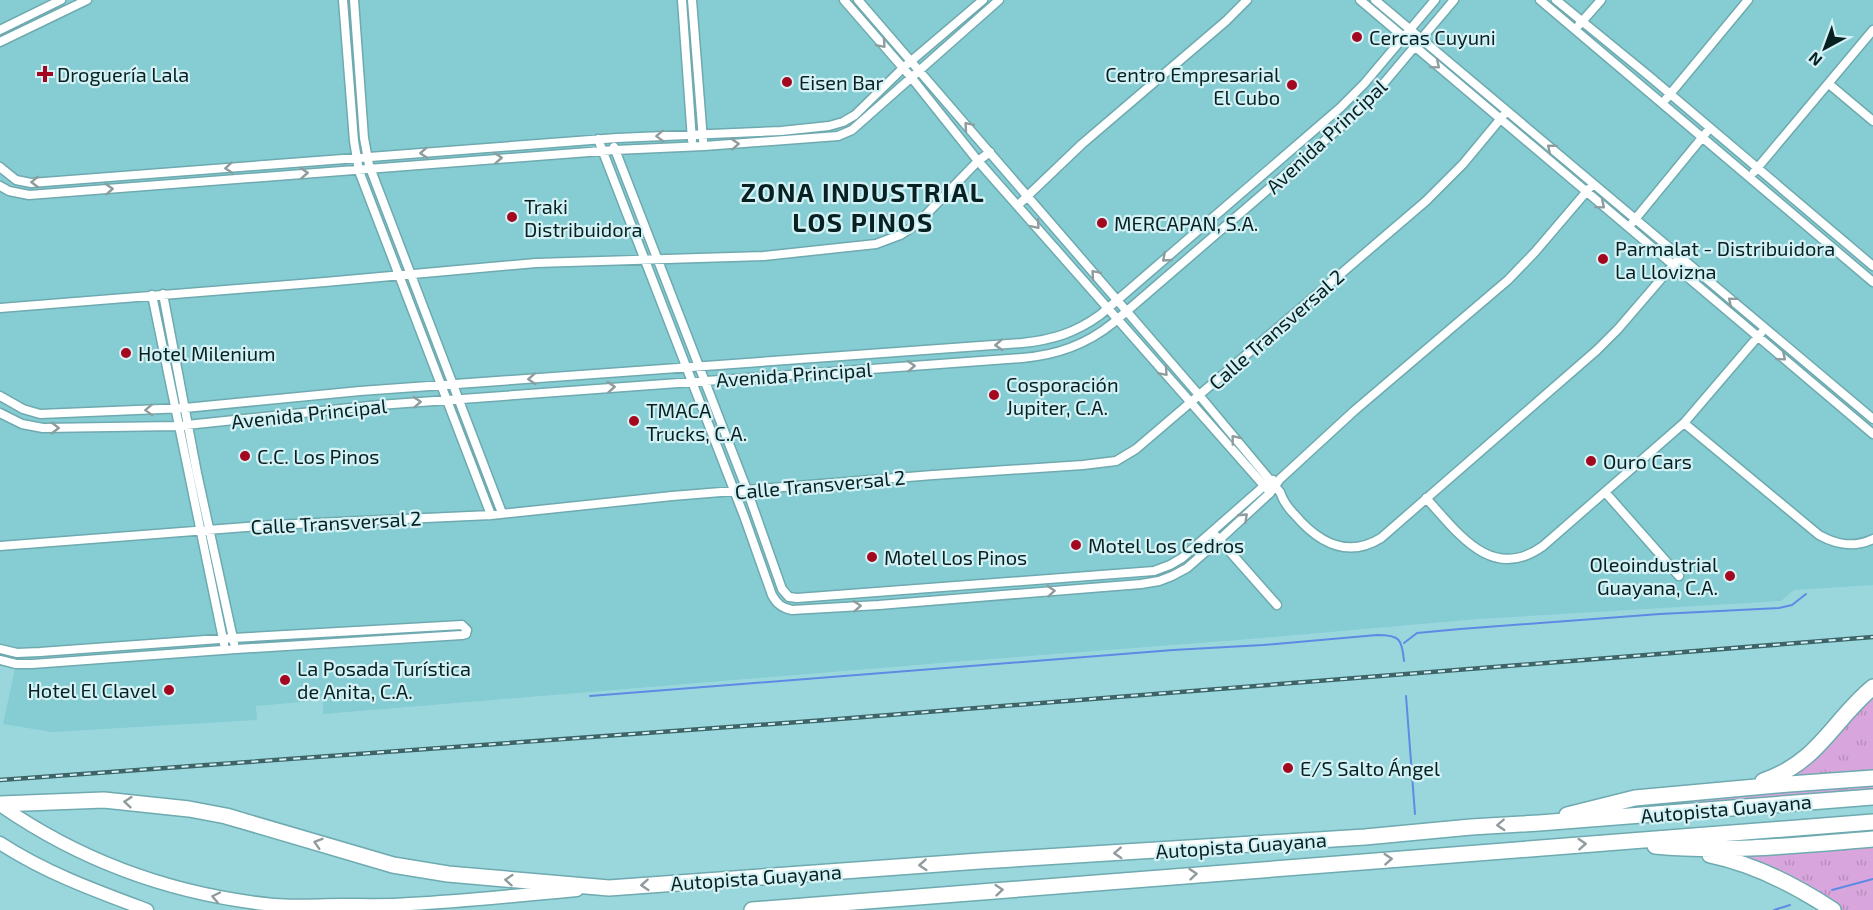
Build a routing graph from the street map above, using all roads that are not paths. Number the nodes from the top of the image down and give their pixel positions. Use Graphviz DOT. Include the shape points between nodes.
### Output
graph roads {
  1 [pos="62,0"];
  2 [pos="87,0"];
  3 [pos="343,0"];
  4 [pos="354,0"];
  5 [pos="682,0"];
  6 [pos="692,0"];
  7 [pos="844,0"];
  8 [pos="858,0"];
  9 [pos="983,0"];
  10 [pos="999,0"];
  11 [pos="1247,0"];
  12 [pos="1360,0"];
  13 [pos="1375,0"];
  14 [pos="1435,0"];
  15 [pos="1454,0"];
  16 [pos="1540,0"];
  17 [pos="1556,0"];
  18 [pos="1600,0"];
  19 [pos="1749,0"];
  20 [pos="872,16"];
  21 [pos="16,22"];
  22 [pos="1582,22"];
  23 [pos="864,23"];
  24 [pos="1410,29"];
  25 [pos="0,30"];
  26 [pos="1575,30"];
  27 [pos="1873,30"];
  28 [pos="21,32"];
  29 [pos="1403,37"];
  30 [pos="1421,39"];
  31 [pos="0,42"];
  32 [pos="1414,47"];
  33 [pos="911,62"];
  34 [pos="903,68"];
  35 [pos="918,70"];
  36 [pos="910,77"];
  37 [pos="1829,84"];
  38 [pos="1670,95"];
  39 [pos="1663,103"];
  40 [pos="1507,111"];
  41 [pos="1333,114"];
  42 [pos="1500,120"];
  43 [pos="1873,121"];
  44 [pos="843,122"];
  45 [pos="1343,125"];
  46 [pos="1710,128"];
  47 [pos="847,132"];
  48 [pos="692,135"];
  49 [pos="702,135"];
  50 [pos="610,138"];
  51 [pos="1305,138"];
  52 [pos="1702,138"];
  53 [pos="598,139"];
  54 [pos="692,146"];
  55 [pos="704,146"];
  56 [pos="603,150"];
  57 [pos="615,150"];
  58 [pos="1315,150"];
  59 [pos="990,152"];
  60 [pos="367,157"];
  61 [pos="357,158"];
  62 [pos="978,161"];
  63 [pos="0,167"];
  64 [pos="369,168"];
  65 [pos="1757,168"];
  66 [pos="359,169"];
  67 [pos="131,175"];
  68 [pos="1750,178"];
  69 [pos="75,180"];
  70 [pos="1593,184"];
  71 [pos="0,186"];
  72 [pos="132,187"];
  73 [pos="76,192"];
  74 [pos="1586,192"];
  75 [pos="1026,195"];
  76 [pos="1018,205"];
  77 [pos="1635,219"];
  78 [pos="1629,228"];
  79 [pos="1846,245"];
  80 [pos="1838,254"];
  81 [pos="1680,257"];
  82 [pos="657,259"];
  83 [pos="645,260"];
  84 [pos="1673,265"];
  85 [pos="1873,266"];
  86 [pos="411,274"];
  87 [pos="399,276"];
  88 [pos="1873,282"];
  89 [pos="163,294"];
  90 [pos="152,295"];
  91 [pos="1117,300"];
  92 [pos="0,308"];
  93 [pos="1108,308"];
  94 [pos="1127,311"];
  95 [pos="1118,320"];
  96 [pos="1764,328"];
  97 [pos="1063,336"];
  98 [pos="1758,337"];
  99 [pos="1046,340"];
  100 [pos="1065,351"];
  101 [pos="1049,354"];
  102 [pos="699,366"];
  103 [pos="687,367"];
  104 [pos="705,380"];
  105 [pos="692,381"];
  106 [pos="453,384"];
  107 [pos="441,386"];
  108 [pos="1199,395"];
  109 [pos="0,396"];
  110 [pos="459,399"];
  111 [pos="447,400"];
  112 [pos="1191,402"];
  113 [pos="185,408"];
  114 [pos="174,409"];
  115 [pos="0,413"];
  116 [pos="1873,419"];
  117 [pos="1684,423"];
  118 [pos="188,425"];
  119 [pos="177,426"];
  120 [pos="1873,434"];
  121 [pos="478,448"];
  122 [pos="466,450"];
  123 [pos="1272,485"];
  124 [pos="747,490"];
  125 [pos="735,491"];
  126 [pos="1605,492"];
  127 [pos="1426,498"];
  128 [pos="502,513"];
  129 [pos="491,515"];
  130 [pos="200,530"];
  131 [pos="210,530"];
  132 [pos="1212,532"];
  133 [pos="1873,538"];
  134 [pos="1219,540"];
  135 [pos="0,546"];
  136 [pos="1148,572"];
  137 [pos="1094,576"];
  138 [pos="1679,576"];
  139 [pos="1009,582"];
  140 [pos="1151,583"];
  141 [pos="1095,587"];
  142 [pos="1011,594"];
  143 [pos="836,595"];
  144 [pos="789,597"];
  145 [pos="779,604"];
  146 [pos="1277,605"];
  147 [pos="837,608"];
  148 [pos="233,638"];
  149 [pos="222,639"];
  150 [pos="160,644"];
  151 [pos="0,649"];
  152 [pos="236,649"];
  153 [pos="70,650"];
  154 [pos="225,650"];
  155 [pos="10,652"];
  156 [pos="162,655"];
  157 [pos="3,661"];
  158 [pos="71,661"];
  159 [pos="1873,687"];
  160 [pos="1873,778"];
  161 [pos="1747,787"];
  162 [pos="1873,796"];
  163 [pos="0,805"];
  164 [pos="1873,822"];
  165 [pos="1539,823"];
  166 [pos="1873,839"];
  167 [pos="1616,842"];
  168 [pos="0,843"];
  169 [pos="1681,849"];
  170 [pos="609,888"];
  171 [pos="147,910"];
  172 [pos="752,910"];
  173 [pos="1833,910"];
  1 -- 21 [label="street"];
  2 -- 28 [label="street"];
  3 -- 61 [label="street"];
  4 -- 60 [label="street"];
  5 -- 48 [label="street"];
  6 -- 49 [label="street"];
  7 -- 23 [label="street"];
  8 -- 20 [label="street"];
  9 -- 33 [label="street"];
  10 -- 35 [label="street"];
  11 -- 75 [label="street"];
  12 -- 29 [label="street"];
  13 -- 24 [label="street"];
  14 -- 24 [label="street, Avenida Principal"];
  15 -- 30 [label="street, Avenida Principal"];
  16 -- 26 [label="street"];
  17 -- 22 [label="street"];
  18 -- 22 [label="street"];
  19 -- 38 [label="street"];
  20 -- 23 [label="street"];
  20 -- 33 [label="street"];
  21 -- 25 [label="street"];
  21 -- 28 [label="street"];
  22 -- 26 [label="street"];
  22 -- 38 [label="street"];
  23 -- 34 [label="street, one-way"];
  24 -- 29 [label="street, Avenida Principal"];
  24 -- 30 [label="street"];
  26 -- 39 [label="street"];
  27 -- 37 [label="street"];
  28 -- 31 [label="street"];
  29 -- 32 [label="street"];
  29 -- 41 [label="street, Avenida Principal" via="1358,91"];
  30 -- 32 [label="street, Avenida Principal"];
  30 -- 40 [label="street"];
  32 -- 42 [label="street, one-way"];
  32 -- 45 [label="street, Avenida Principal"];
  33 -- 34 [label="street"];
  33 -- 35 [label="street"];
  34 -- 36 [label="street"];
  34 -- 44 [label="street"];
  35 -- 36 [label="street"];
  59 -- 35 [label="street, one-way"];
  36 -- 47 [label="street"];
  36 -- 62 [label="street"];
  37 -- 43 [label="street"];
  37 -- 65 [label="street"];
  38 -- 39 [label="street"];
  38 -- 46 [label="street"];
  39 -- 52 [label="street"];
  40 -- 42 [label="street, Calle Transversal 2"];
  70 -- 40 [label="street, one-way"];
  41 -- 45 [label="street"];
  41 -- 51 [label="street, Avenida Principal"];
  42 -- 74 [label="street"];
  42 -- 108 [label="street, Calle Transversal 2" via="1426,201"];
  44 -- 47 [label="street"];
  44 -- 49 [label="street" via="812,128"];
  45 -- 58 [label="street, Avenida Principal"];
  46 -- 52 [label="street"];
  46 -- 65 [label="street"];
  55 -- 47 [label="street, one-way" via="831,137"];
  48 -- 49 [label="street"];
  48 -- 50 [label="street, one-way"];
  48 -- 54 [label="street"];
  49 -- 55 [label="street"];
  50 -- 53 [label="street"];
  50 -- 57 [label="street"];
  51 -- 58 [label="street"];
  51 -- 91 [label="street, Avenida Principal, one-way"];
  52 -- 68 [label="street"];
  52 -- 77 [label="street"];
  53 -- 56 [label="street"];
  53 -- 60 [label="street, one-way"];
  54 -- 55 [label="street"];
  54 -- 57 [label="street"];
  56 -- 57 [label="street"];
  64 -- 56 [label="street, one-way"];
  56 -- 83 [label="street"];
  57 -- 82 [label="street"];
  58 -- 94 [label="street, Avenida Principal"];
  59 -- 62 [label="street"];
  59 -- 75 [label="street"];
  60 -- 61 [label="street"];
  60 -- 64 [label="street"];
  61 -- 66 [label="street"];
  61 -- 67 [label="street, one-way"];
  62 -- 76 [label="street"];
  62 -- 82 [label="street" via="916,225 885,241 764,255"];
  69 -- 63 [label="street, one-way" via="26,183 12,178"];
  64 -- 66 [label="street"];
  64 -- 86 [label="street"];
  65 -- 68 [label="street"];
  65 -- 79 [label="street"];
  72 -- 66 [label="street, one-way"];
  66 -- 87 [label="street"];
  67 -- 69 [label="street"];
  67 -- 72 [label="street"];
  68 -- 80 [label="street"];
  69 -- 73 [label="street"];
  70 -- 74 [label="street"];
  70 -- 77 [label="street"];
  71 -- 73 [label="street" via="29,195"];
  73 -- 72 [label="street, one-way"];
  74 -- 78 [label="street, one-way"];
  74 -- 123 [label="street" via="1508,280"];
  75 -- 76 [label="street"];
  91 -- 75 [label="street, one-way"];
  76 -- 93 [label="street, one-way"];
  77 -- 78 [label="street"];
  77 -- 81 [label="street"];
  78 -- 84 [label="street"];
  79 -- 80 [label="street"];
  79 -- 85 [label="street"];
  80 -- 88 [label="street"];
  81 -- 84 [label="street"];
  96 -- 81 [label="street, one-way"];
  82 -- 83 [label="street"];
  82 -- 102 [label="street"];
  83 -- 86 [label="street" via="536,263"];
  83 -- 103 [label="street"];
  84 -- 98 [label="street"];
  84 -- 127 [label="street" via="1597,350"];
  86 -- 87 [label="street"];
  86 -- 106 [label="street"];
  87 -- 89 [label="street"];
  87 -- 107 [label="street"];
  89 -- 90 [label="street"];
  89 -- 113 [label="street"];
  90 -- 92 [label="street"];
  90 -- 114 [label="street"];
  91 -- 93 [label="street, Avenida Principal"];
  91 -- 94 [label="street"];
  93 -- 95 [label="street"];
  93 -- 97 [label="street, Avenida Principal"];
  94 -- 95 [label="street, Avenida Principal"];
  94 -- 108 [label="street"];
  95 -- 100 [label="street, Avenida Principal"];
  95 -- 112 [label="street, one-way"];
  96 -- 98 [label="street"];
  96 -- 116 [label="street"];
  97 -- 99 [label="street, Avenida Principal"];
  97 -- 100 [label="street"];
  98 -- 117 [label="street"];
  98 -- 120 [label="street, one-way"];
  99 -- 101 [label="street"];
  99 -- 102 [label="street, Avenida Principal, one-way"];
  100 -- 101 [label="street, Avenida Principal"];
  104 -- 101 [label="street, Avenida Principal, one-way"];
  102 -- 103 [label="street, Avenida Principal"];
  102 -- 104 [label="street"];
  103 -- 105 [label="street"];
  103 -- 106 [label="street, Avenida Principal, one-way"];
  104 -- 105 [label="street, Avenida Principal"];
  104 -- 124 [label="street"];
  110 -- 105 [label="street, Avenida Principal, one-way"];
  105 -- 125 [label="street"];
  106 -- 107 [label="street, Avenida Principal"];
  106 -- 110 [label="street"];
  107 -- 111 [label="street"];
  107 -- 113 [label="street, Avenida Principal"];
  108 -- 112 [label="street, Calle Transversal 2"];
  123 -- 108 [label="street, one-way"];
  114 -- 109 [label="street, Avenida Principal, one-way" via="40,414"];
  110 -- 111 [label="street, Avenida Principal"];
  110 -- 121 [label="street"];
  118 -- 111 [label="street, Avenida Principal, one-way"];
  111 -- 122 [label="street"];
  112 -- 123 [label="street"];
  112 -- 124 [label="street, Calle Transversal 2" via="1136,449 1108,462"];
  113 -- 114 [label="street, Avenida Principal"];
  113 -- 118 [label="street"];
  114 -- 119 [label="street"];
  115 -- 119 [label="street, Avenida Principal, one-way" via="22,424 43,428"];
  117 -- 126 [label="street"];
  117 -- 133 [label="street" via="1819,535 1844,545"];
  118 -- 119 [label="street, Avenida Principal"];
  118 -- 131 [label="street"];
  119 -- 130 [label="street"];
  121 -- 122 [label="street"];
  121 -- 128 [label="street"];
  122 -- 129 [label="street"];
  123 -- 127 [label="street" via="1275,498 1283,501 1319,539 1356,548 1373,543"];
  123 -- 132 [label="street"];
  134 -- 123 [label="street, one-way"];
  124 -- 125 [label="street, Calle Transversal 2"];
  124 -- 144 [label="street" via="782,589"];
  125 -- 128 [label="street, Calle Transversal 2"];
  125 -- 145 [label="street" via="772,595"];
  126 -- 127 [label="street" via="1535,552 1508,559 1477,550"];
  126 -- 138 [label="street"];
  128 -- 129 [label="street, Calle Transversal 2"];
  129 -- 131 [label="street, Calle Transversal 2"];
  130 -- 131 [label="street, Calle Transversal 2"];
  130 -- 135 [label="street, Calle Transversal 2"];
  130 -- 149 [label="street"];
  131 -- 148 [label="street"];
  132 -- 134 [label="street"];
  132 -- 136 [label="street" via="1177,562"];
  134 -- 140 [label="street" via="1179,573"];
  134 -- 146 [label="street"];
  136 -- 137 [label="street"];
  136 -- 140 [label="street"];
  137 -- 139 [label="street"];
  137 -- 141 [label="street"];
  139 -- 142 [label="street"];
  139 -- 143 [label="street"];
  140 -- 141 [label="street"];
  142 -- 141 [label="street, one-way"];
  147 -- 142 [label="street, one-way"];
  143 -- 144 [label="street"];
  143 -- 147 [label="street"];
  144 -- 145 [label="street"];
  145 -- 147 [label="street" via="792,610"];
  148 -- 149 [label="street"];
  148 -- 152 [label="street"];
  148 -- 152 [label="street" via="462,625 467,630 462,635"];
  149 -- 150 [label="street"];
  149 -- 154 [label="street"];
  150 -- 153 [label="street"];
  150 -- 156 [label="street"];
  151 -- 155 [label="street"];
  152 -- 154 [label="street"];
  153 -- 155 [label="street"];
  153 -- 158 [label="street"];
  154 -- 156 [label="street"];
  155 -- 157 [label="street"];
  156 -- 158 [label="street"];
  157 -- 158 [label="street"];
  159 -- 161 [label="highway" via="1806,758 1783,773"];
  160 -- 161 [label="highway"];
  161 -- 165 [label="highway" via="1635,798"];
  162 -- 165 [label="highway, Autopista Guayana"];
  170 -- 163 [label="highway, Autopista Guayana, one-way" via="418,870 189,809 104,800"];
  170 -- 163 [label="main road, one-way" via="408,904 276,905 228,899 110,866 76,851"];
  164 -- 167 [label="highway, Autopista Guayana"];
  165 -- 170 [label="highway, Autopista Guayana, one-way"];
  166 -- 169 [label="highway" via="1741,849"];
  167 -- 169 [label="highway"];
  172 -- 167 [label="highway, Autopista Guayana, one-way"];
  168 -- 171 [label="main road" via="58,876"];
  169 -- 173 [label="highway" via="1718,856 1761,871"];
}
